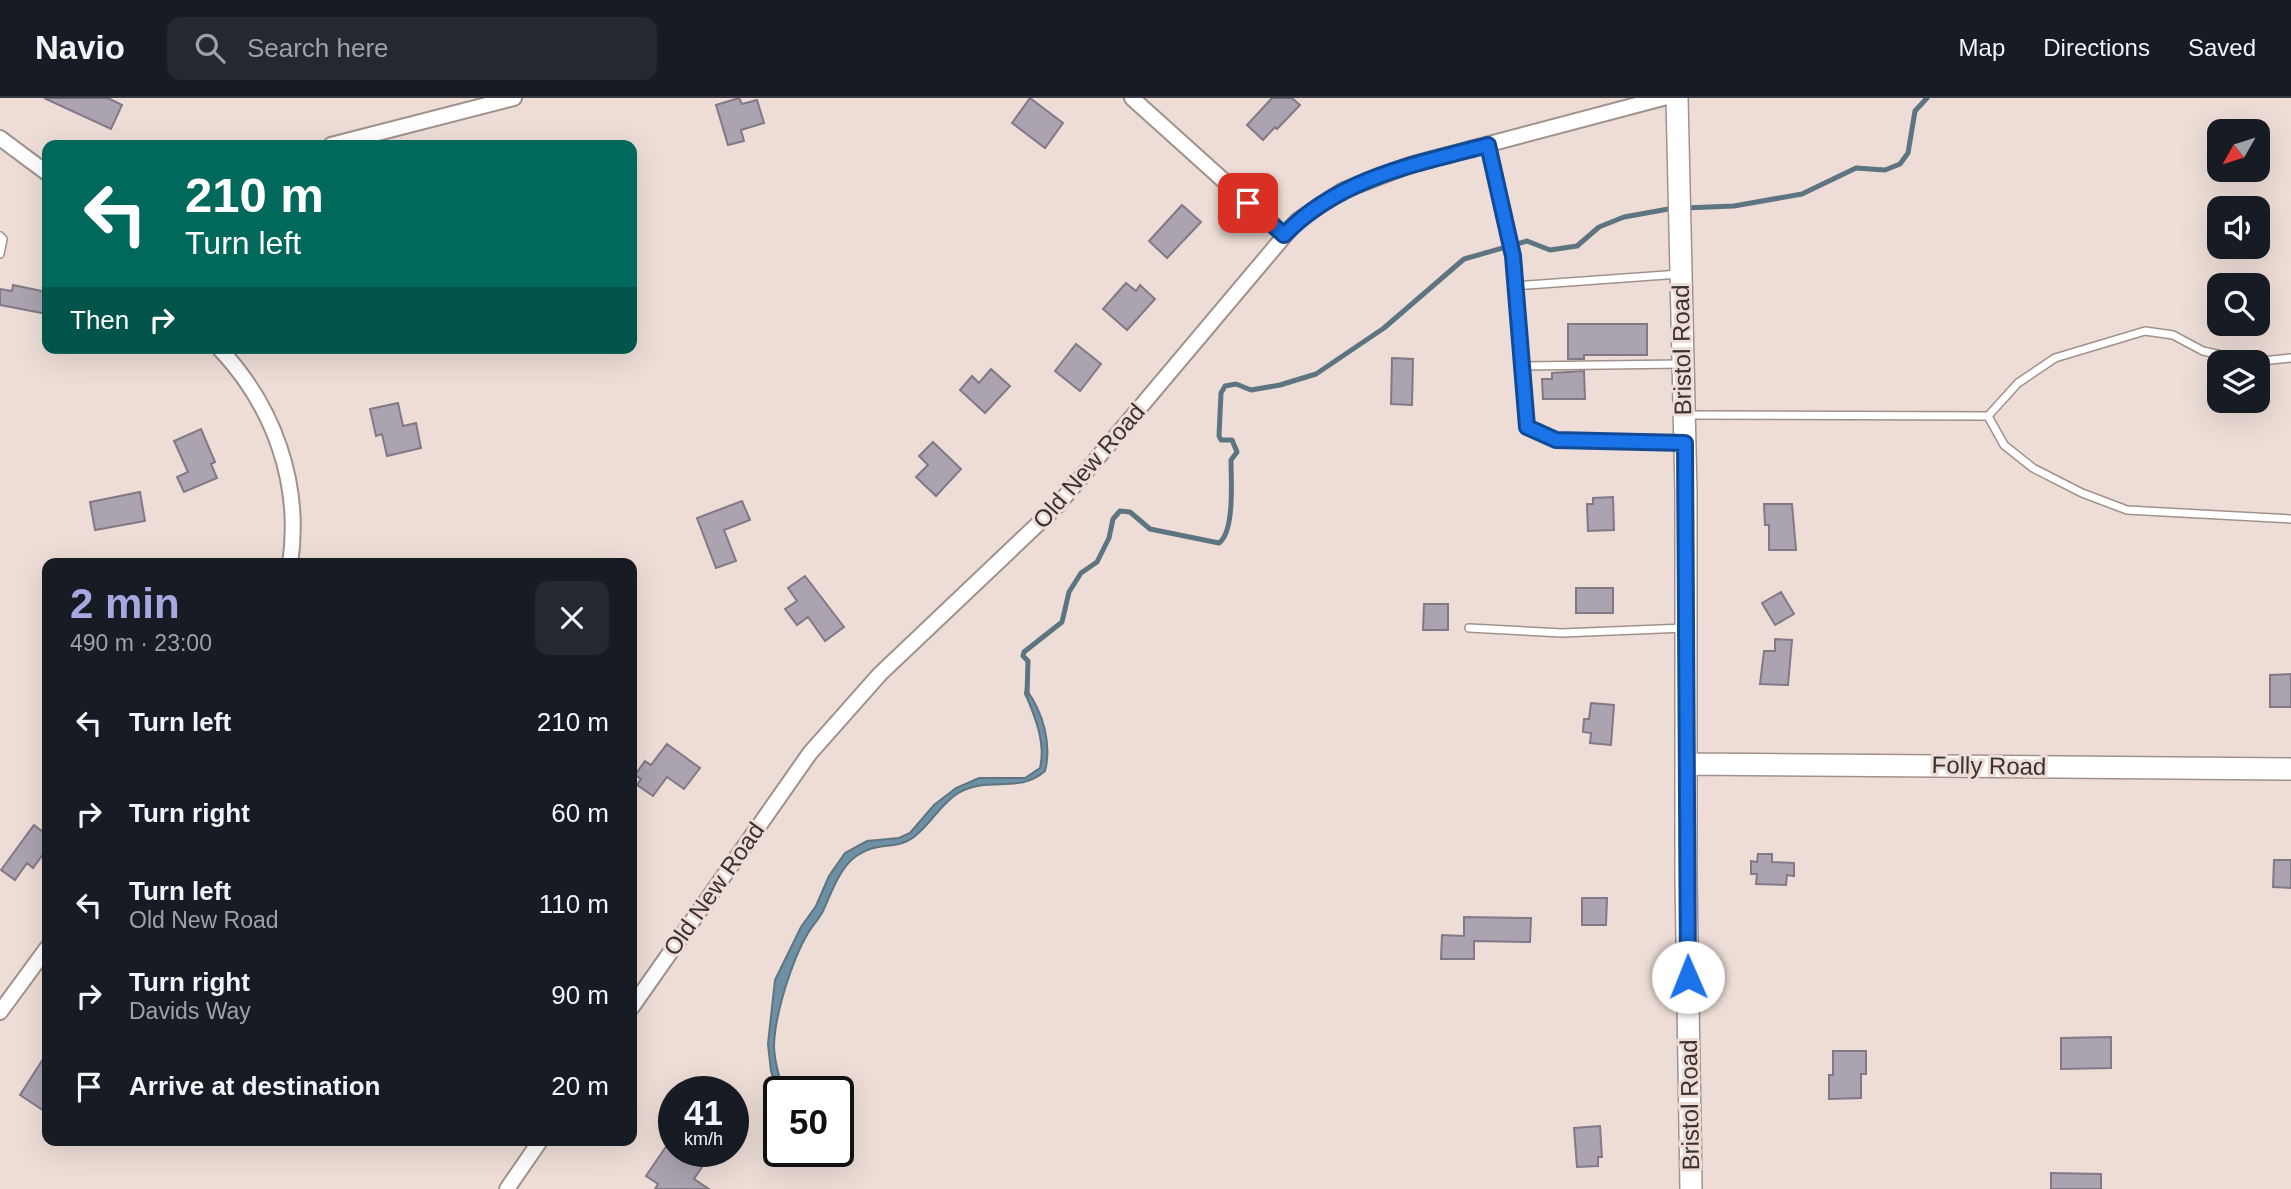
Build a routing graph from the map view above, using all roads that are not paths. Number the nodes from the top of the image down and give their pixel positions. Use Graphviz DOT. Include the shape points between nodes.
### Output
graph roads {
  1 [pos="514,98"];
  2 [pos="1132,98"];
  3 [pos="1663,98"];
  4 [pos="1677,98"];
  5 [pos="350,140"];
  6 [pos="2,144"];
  7 [pos="1488,145"];
  8 [pos="42,170"];
  9 [pos="1284,235"];
  10 [pos="0,236"];
  11 [pos="0,254"];
  12 [pos="1681,274"];
  13 [pos="1515,286"];
  14 [pos="224,354"];
  15 [pos="2291,358"];
  16 [pos="1683,364"];
  17 [pos="1522,366"];
  18 [pos="1684,415"];
  19 [pos="1988,416"];
  20 [pos="1685,443"];
  21 [pos="2291,519"];
  22 [pos="290,558"];
  23 [pos="1469,628"];
  24 [pos="1686,628"];
  25 [pos="1687,764"];
  26 [pos="2291,769"];
  27 [pos="42,955"];
  28 [pos="637,1000"];
  29 [pos="0,1012"];
  30 [pos="537,1146"];
  31 [pos="507,1189"];
  32 [pos="1691,1189"];
  1 -- 5 [label="street"];
  2 -- 9 [label="street"];
  3 -- 7 [label="street, Old New Road"];
  4 -- 12 [label="main road, Bristol Road"];
  6 -- 8 [label="street"];
  7 -- 9 [label="street, Old New Road" via="1410,165 1353,186 1320,203"];
  7 -- 13 [label="lane" via="1510,236"];
  9 -- 28 [label="street, Old New Road" via="1057,506 880,674 810,754"];
  10 -- 11 [label="lane"];
  12 -- 13 [label="lane"];
  12 -- 16 [label="main road, Bristol Road"];
  13 -- 17 [label="lane"];
  14 -- 22 [label="street" via="250,385 282,454 292,507"];
  15 -- 19 [label="lane" via="2252,362 2203,351 2173,335 2145,331 2055,358 2018,383"];
  16 -- 17 [label="lane"];
  16 -- 18 [label="main road, Bristol Road"];
  17 -- 20 [label="lane" via="1527,427 1556,440"];
  18 -- 19 [label="lane"];
  18 -- 20 [label="main road, Bristol Road"];
  19 -- 21 [label="lane" via="2004,445 2033,468 2127,510"];
  20 -- 24 [label="main road, Bristol Road"];
  23 -- 24 [label="lane" via="1562,633"];
  24 -- 25 [label="main road, Bristol Road"];
  25 -- 26 [label="main road, Folly Road"];
  25 -- 32 [label="main road, Bristol Road"];
  27 -- 29 [label="street"];
  30 -- 31 [label="street"];
}
